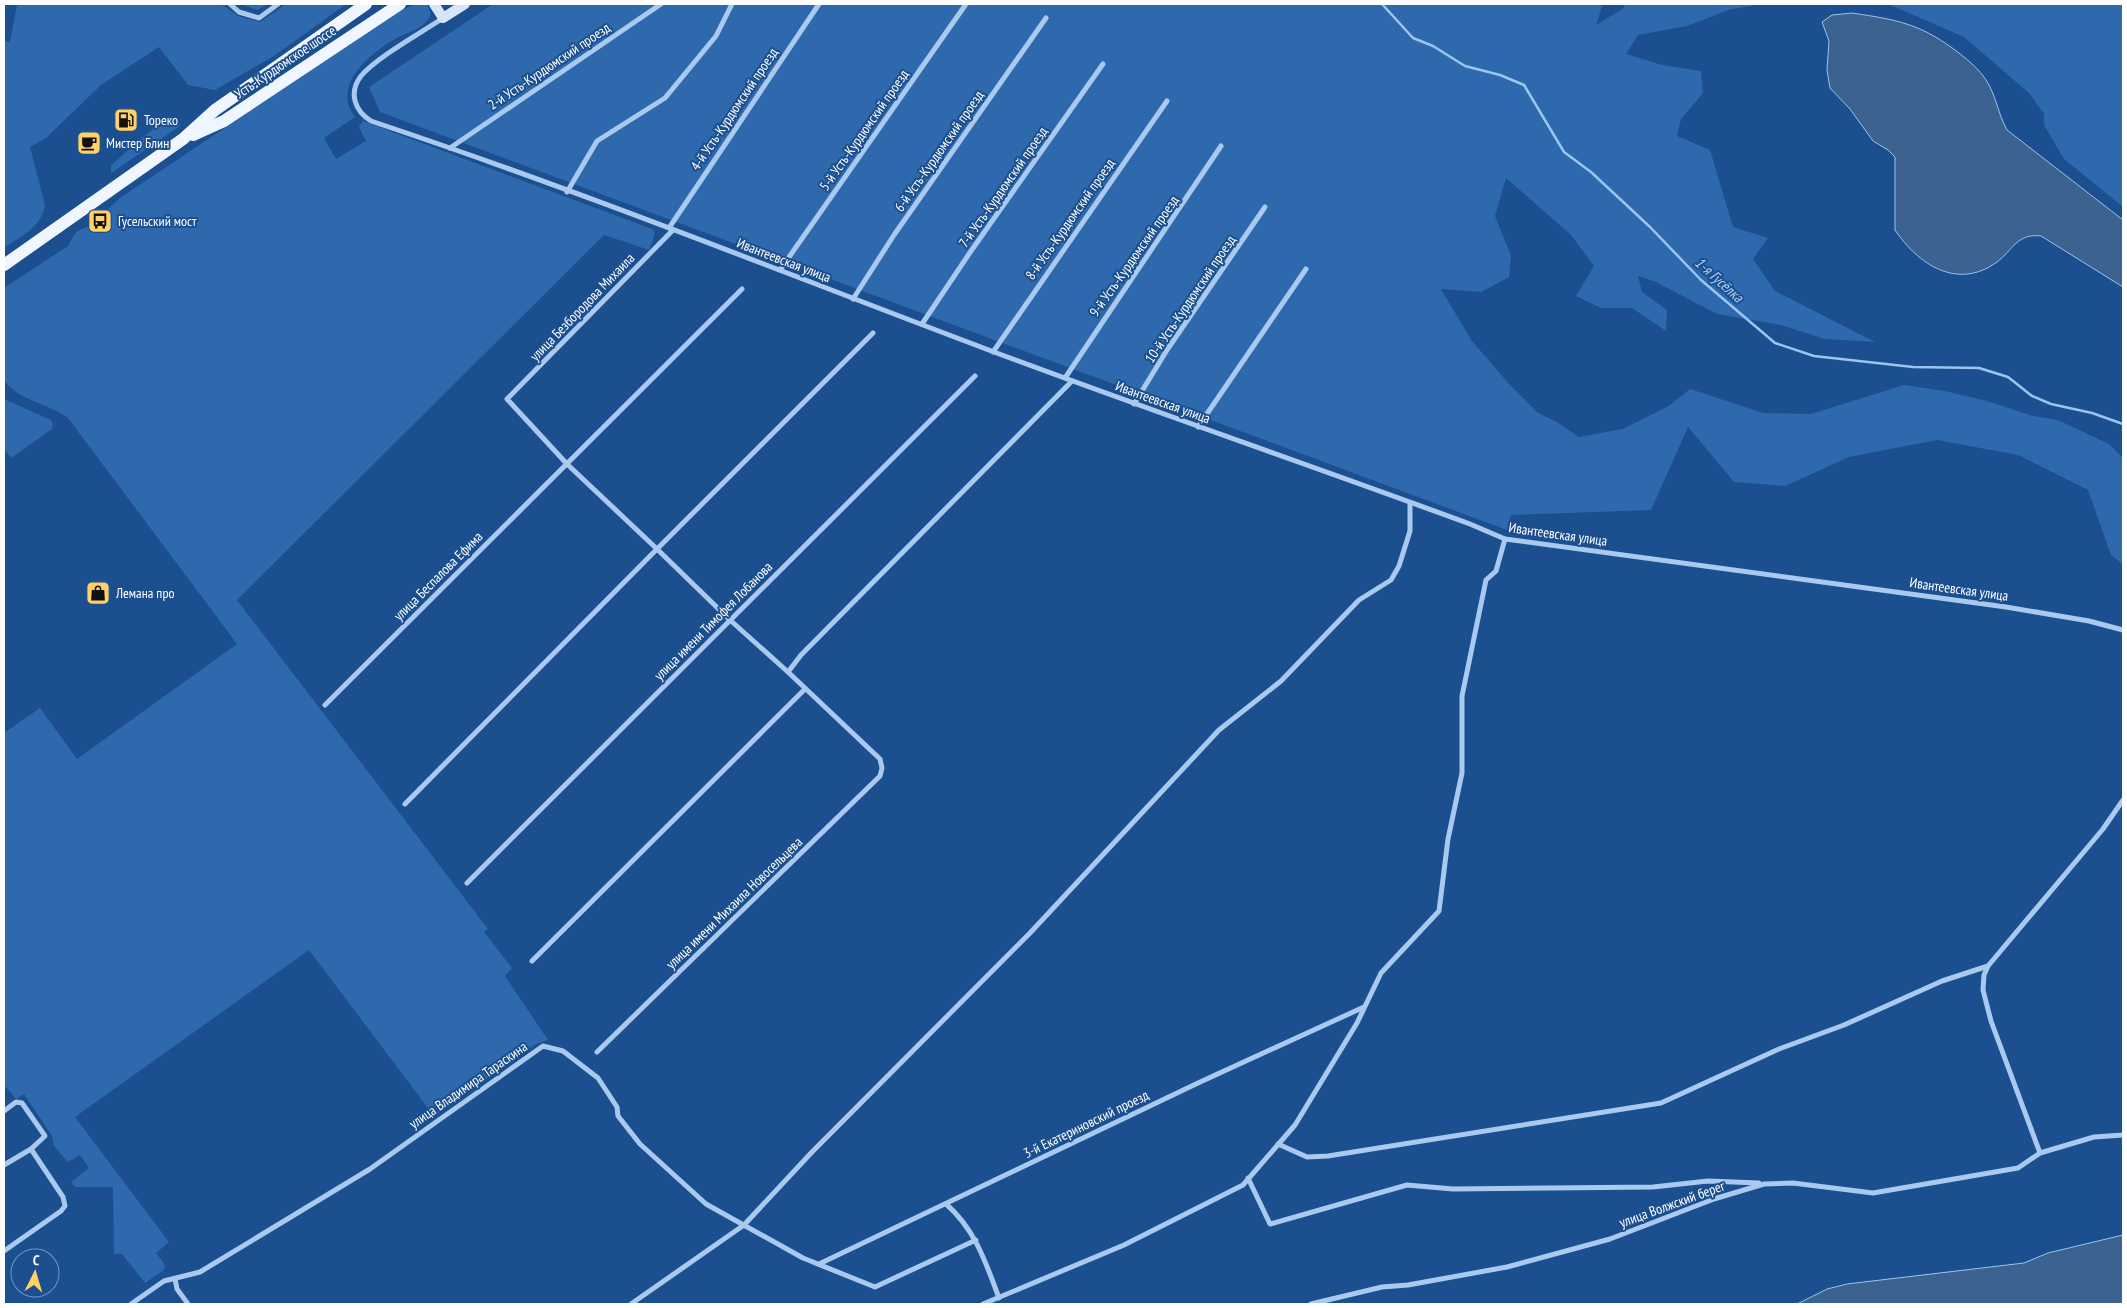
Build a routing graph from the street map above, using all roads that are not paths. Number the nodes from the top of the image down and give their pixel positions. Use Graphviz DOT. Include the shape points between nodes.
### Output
graph roads {
  1 [pos="230,4"];
  2 [pos="278,4"];
  3 [pos="366,4"];
  4 [pos="402,4"];
  5 [pos="435,4"];
  6 [pos="465,4"];
  7 [pos="661,4"];
  8 [pos="732,4"];
  9 [pos="818,4"];
  10 [pos="966,4"];
  11 [pos="443,18"];
  12 [pos="1046,18"];
  13 [pos="1103,64"];
  14 [pos="1166,101"];
  15 [pos="183,139"];
  16 [pos="1222,146"];
  17 [pos="450,148"];
  18 [pos="567,192"];
  19 [pos="1265,207"];
  20 [pos="671,229"];
  21 [pos="4,265"];
  22 [pos="1306,269"];
  23 [pos="780,270"];
  24 [pos="742,289"];
  25 [pos="852,299"];
  26 [pos="922,324"];
  27 [pos="873,333"];
  28 [pos="993,352"];
  29 [pos="975,376"];
  30 [pos="1065,378"];
  31 [pos="1072,381"];
  32 [pos="1134,404"];
  33 [pos="1198,427"];
  34 [pos="567,464"];
  35 [pos="1410,502"];
  36 [pos="1505,539"];
  37 [pos="658,549"];
  38 [pos="730,620"];
  39 [pos="2123,630"];
  40 [pos="788,672"];
  41 [pos="805,689"];
  42 [pos="325,705"];
  43 [pos="2123,800"];
  44 [pos="405,804"];
  45 [pos="467,884"];
  46 [pos="532,961"];
  47 [pos="1988,966"];
  48 [pos="1365,1007"];
  49 [pos="597,1052"];
  50 [pos="4,1111"];
  51 [pos="2123,1135"];
  52 [pos="1278,1144"];
  53 [pos="31,1149"];
  54 [pos="2040,1153"];
  55 [pos="4,1165"];
  56 [pos="1248,1178"];
  57 [pos="1764,1184"];
  58 [pos="946,1204"];
  59 [pos="744,1225"];
  60 [pos="976,1240"];
  61 [pos="4,1251"];
  62 [pos="819,1264"];
  63 [pos="175,1279"];
  64 [pos="998,1298"];
  65 [pos="131,1304"];
  66 [pos="188,1304"];
  67 [pos="631,1304"];
  68 [pos="983,1304"];
  69 [pos="1311,1304"];
  1 -- 2 [label="street" via="239,12 259,18"];
  3 -- 15 [label="main road, Усть-Курдюмское шоссе" via="215,110"];
  4 -- 15 [label="main road, Усть-Курдюмское шоссе" via="224,121"];
  5 -- 11 [label="street"];
  6 -- 11 [label="street"];
  7 -- 17 [label="street, 2-й Усть-Курдюмский проезд"];
  8 -- 18 [label="street" via="716,36 665,98 596,141"];
  9 -- 20 [label="street, 4-й Усть-Курдюмский проезд"];
  10 -- 23 [label="street, 5-й Усть-Курдюмский проезд"];
  11 -- 17 [label="street, Ивантеевская улица" via="374,64 361,77 355,88 354,100 357,109 371,121"];
  12 -- 25 [label="street, 6-й Усть-Курдюмский проезд"];
  13 -- 26 [label="street, 7-й Усть-Курдюмский проезд"];
  14 -- 28 [label="street, 8-й Усть-Курдюмский проезд"];
  15 -- 21 [label="main road, Усть-Курдюмское шоссе"];
  16 -- 30 [label="street, 9-й Усть-Курдюмский проезд"];
  17 -- 18 [label="street, Ивантеевская улица"];
  18 -- 20 [label="street, Ивантеевская улица"];
  19 -- 32 [label="street, 10-й Усть-Курдюмский проезд"];
  20 -- 23 [label="street, Ивантеевская улица"];
  20 -- 34 [label="street, улица Безбородова Михаила" via="507,399"];
  22 -- 33 [label="street"];
  23 -- 25 [label="street, Ивантеевская улица"];
  24 -- 34 [label="street, улица Беспалова Ефима"];
  25 -- 26 [label="street, Ивантеевская улица"];
  26 -- 28 [label="street, Ивантеевская улица"];
  27 -- 37 [label="street"];
  28 -- 30 [label="street, Ивантеевская улица"];
  29 -- 38 [label="street, улица имени Тимофея Лобанова"];
  30 -- 31 [label="street, Ивантеевская улица"];
  31 -- 32 [label="street, Ивантеевская улица"];
  31 -- 40 [label="street" via="801,655"];
  32 -- 33 [label="street, Ивантеевская улица"];
  33 -- 35 [label="street, Ивантеевская улица"];
  34 -- 37 [label="street"];
  34 -- 42 [label="street, улица Беспалова Ефима"];
  35 -- 36 [label="street, Ивантеевская улица"];
  35 -- 59 [label="street" via="1410,531 1391,580 1360,600 1281,680 1219,730 1030,934 812,1152"];
  36 -- 39 [label="street, Ивантеевская улица" via="2006,606"];
  36 -- 48 [label="street" via="1496,571 1486,580 1462,696 1462,773 1448,839 1439,911 1381,973"];
  37 -- 38 [label="street"];
  37 -- 44 [label="street"];
  38 -- 40 [label="street"];
  38 -- 45 [label="street, улица имени Тимофея Лобанова"];
  40 -- 41 [label="street"];
  41 -- 46 [label="street"];
  41 -- 49 [label="street, улица имени Михаила Новосельцева" via="880,759 880,776"];
  43 -- 47 [label="street" via="2103,829"];
  47 -- 52 [label="street" via="1942,981 1844,1025 1779,1049 1661,1103 1328,1156 1307,1157"];
  47 -- 54 [label="street" via="1983,990 1991,1021"];
  48 -- 52 [label="street" via="1295,1125"];
  48 -- 58 [label="street, 3-й Екатериновский проезд"];
  50 -- 53 [label="street" via="16,1102 22,1102 45,1136"];
  51 -- 54 [label="street, улица Волжский берег" via="2094,1137"];
  52 -- 56 [label="street"];
  53 -- 55 [label="street"];
  53 -- 61 [label="street" via="63,1197 65,1206"];
  54 -- 57 [label="street, улица Волжский берег" via="2018,1168 1874,1193 1793,1183"];
  56 -- 57 [label="street" via="1270,1224 1407,1185 1462,1189 1653,1187 1708,1181"];
  56 -- 64 [label="street" via="1243,1185 1124,1246"];
  57 -- 69 [label="street, улица Волжский берег" via="1714,1199 1610,1239 1507,1267 1382,1287"];
  58 -- 60 [label="street" via="960,1216"];
  58 -- 62 [label="street, 3-й Екатериновский проезд"];
  59 -- 62 [label="street, улица Владимира Тараскина"];
  59 -- 63 [label="street, улица Владимира Тараскина" via="706,1204 640,1144 618,1116 617,1107 598,1078 563,1051 543,1046 370,1169 200,1272"];
  59 -- 67 [label="street"];
  60 -- 62 [label="street, улица Владимира Тараскина" via="875,1287"];
  60 -- 64 [label="street"];
  63 -- 65 [label="street, улица Владимира Тараскина" via="164,1281"];
  63 -- 66 [label="street" via="177,1289"];
  64 -- 68 [label="street"];
}
